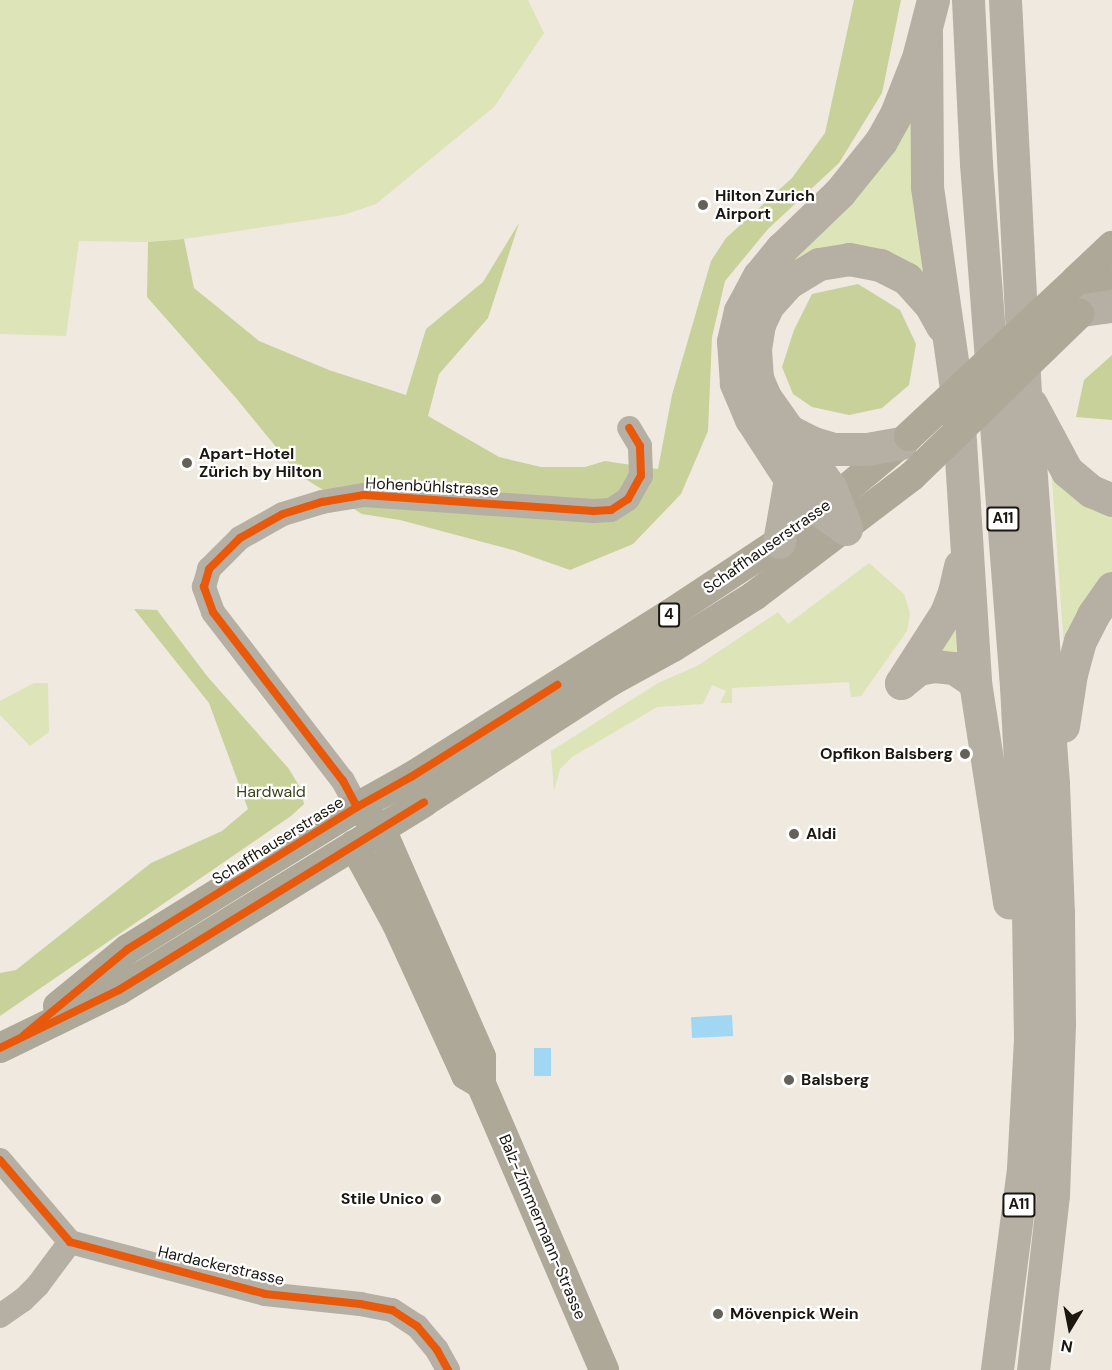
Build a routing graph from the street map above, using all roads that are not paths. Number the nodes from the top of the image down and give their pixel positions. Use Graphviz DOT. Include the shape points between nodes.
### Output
graph roads {
  1 [pos="933,0"];
  2 [pos="968,0"];
  3 [pos="1005,0"];
  4 [pos="926,33"];
  5 [pos="1112,246"];
  6 [pos="1112,282"];
  7 [pos="1087,302"];
  8 [pos="948,339"];
  9 [pos="1025,393"];
  10 [pos="629,428"];
  11 [pos="789,431"];
  12 [pos="905,440"];
  13 [pos="790,479"];
  14 [pos="1112,500"];
  15 [pos="834,513"];
  16 [pos="967,529"];
  17 [pos="779,542"];
  18 [pos="1112,588"];
  19 [pos="975,682"];
  20 [pos="1053,784"];
  21 [pos="357,807"];
  22 [pos="381,829"];
  23 [pos="354,845"];
  24 [pos="1030,1039"];
  25 [pos="12,1041"];
  26 [pos="481,1084"];
  27 [pos="0,1160"];
  28 [pos="70,1242"];
  29 [pos="0,1316"];
  30 [pos="448,1370"];
  31 [pos="604,1370"];
  32 [pos="998,1370"];
  33 [pos="1032,1370"];
  1 -- 4 [label="highway"];
  2 -- 24 [label="highway, A11" via="976,164 1021,765"];
  3 -- 9 [label="highway, A11"];
  4 -- 8 [label="highway" via="927,187"];
  4 -- 13 [label="highway" via="908,84 880,141 840,192 769,263 748,295 736,325 733,369 742,403"];
  5 -- 7 [label="main road, Schaffhauserstrasse / 4"];
  6 -- 7 [label="main road, Schaffhauserstrasse / 4"];
  7 -- 12 [label="main road, Schaffhauserstrasse / 4, bridge"];
  7 -- 15 [label="main road, Schaffhauserstrasse / 4, bridge" via="912,476"];
  8 -- 11 [label="highway" via="925,298 898,273 857,259 809,269 774,297 763,314 756,337 760,388"];
  8 -- 16 [label="highway" via="957,394"];
  9 -- 14 [label="highway" via="1067,471 1091,491"];
  9 -- 20 [label="highway, A11"];
  10 -- 21 [label="street, Hohenbühlstrasse" via="640,446 641,476 628,499 611,510 593,512 364,495 283,514 240,538 209,570 204,587 213,612 343,781"];
  11 -- 12 [label="highway" via="834,449 866,449"];
  11 -- 15 [label="highway"];
  12 -- 15 [label="main road, Schaffhauserstrasse / 4"];
  13 -- 15 [label="highway"];
  13 -- 17 [label="highway"];
  15 -- 17 [label="main road, Schaffhauserstrasse / 4"];
  15 -- 22 [label="main road, Schaffhauserstrasse / 4" via="754,596 611,681"];
  16 -- 19 [label="highway"];
  16 -- 19 [label="highway" via="946,614 901,683 918,669 934,666 954,668"];
  17 -- 21 [label="main road, Schaffhauserstrasse / 4" via="411,777"];
  18 -- 20 [label="highway" via="1093,615 1076,655"];
  19 -- 24 [label="highway"];
  20 -- 33 [label="highway, A11" via="1058,913 1056,1129 1048,1248"];
  21 -- 22 [label="main road"];
  21 -- 23 [label="main road"];
  21 -- 25 [label="main road, Schaffhauserstrasse / 4" via="128,949"];
  22 -- 23 [label="main road, Schaffhauserstrasse / 4"];
  22 -- 26 [label="main road, Balz-Zimmermann-Strasse" via="481,1057"];
  23 -- 25 [label="main road, Schaffhauserstrasse / 4" via="119,990"];
  23 -- 26 [label="main road, Balz-Zimmermann-Strasse" via="397,924 466,1075"];
  24 -- 32 [label="highway, A11" via="1023,1169"];
  26 -- 31 [label="main road, Balz-Zimmermann-Strasse"];
  27 -- 28 [label="street"];
  28 -- 29 [label="street" via="38,1285"];
  28 -- 30 [label="street, Hardackerstrasse" via="265,1293 392,1310 417,1326"];
}
